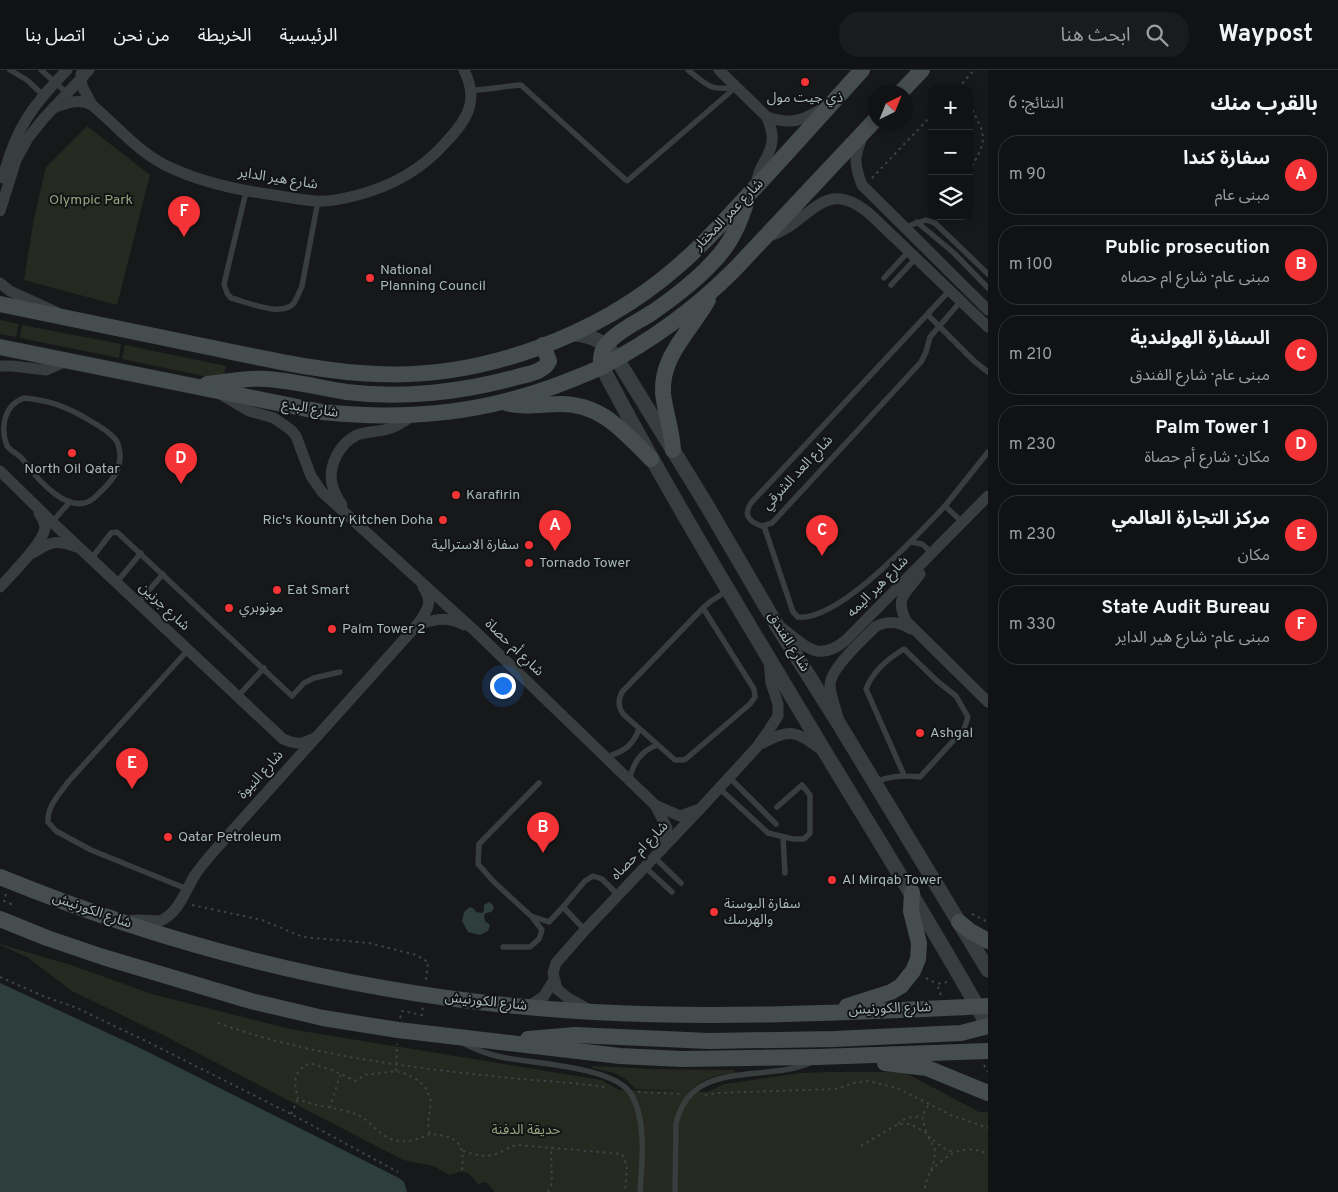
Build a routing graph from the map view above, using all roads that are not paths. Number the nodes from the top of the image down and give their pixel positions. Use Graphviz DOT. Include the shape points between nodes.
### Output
graph roads {
  1 [pos="10,70"];
  2 [pos="26,70"];
  3 [pos="41,70"];
  4 [pos="67,70"];
  5 [pos="89,70"];
  6 [pos="464,70"];
  7 [pos="688,70"];
  8 [pos="719,70"];
  9 [pos="862,70"];
  10 [pos="922,70"];
  11 [pos="81,74"];
  12 [pos="20,76"];
  13 [pos="55,82"];
  14 [pos="908,85"];
  15 [pos="736,87"];
  16 [pos="471,90"];
  17 [pos="67,93"];
  18 [pos="43,95"];
  19 [pos="92,105"];
  20 [pos="830,105"];
  21 [pos="53,108"];
  22 [pos="767,117"];
  23 [pos="868,127"];
  24 [pos="868,129"];
  25 [pos="0,191"];
  26 [pos="752,191"];
  27 [pos="246,192"];
  28 [pos="318,202"];
  29 [pos="0,208"];
  30 [pos="917,222"];
  31 [pos="904,227"];
  32 [pos="766,237"];
  33 [pos="912,254"];
  34 [pos="988,274"];
  35 [pos="884,278"];
  36 [pos="0,283"];
  37 [pos="891,285"];
  38 [pos="988,288"];
  39 [pos="950,290"];
  40 [pos="712,292"];
  41 [pos="961,301"];
  42 [pos="0,304"];
  43 [pos="985,307"];
  44 [pos="928,315"];
  45 [pos="64,317"];
  46 [pos="938,326"];
  47 [pos="988,327"];
  48 [pos="573,334"];
  49 [pos="543,345"];
  50 [pos="606,345"];
  51 [pos="0,347"];
  52 [pos="617,359"];
  53 [pos="67,361"];
  54 [pos="0,366"];
  55 [pos="602,367"];
  56 [pos="988,372"];
  57 [pos="190,386"];
  58 [pos="215,390"];
  59 [pos="502,402"];
  60 [pos="412,416"];
  61 [pos="673,450"];
  62 [pos="988,452"];
  63 [pos="651,459"];
  64 [pos="0,471"];
  65 [pos="988,496"];
  66 [pos="70,503"];
  67 [pos="34,505"];
  68 [pos="945,506"];
  69 [pos="348,516"];
  70 [pos="52,522"];
  71 [pos="962,522"];
  72 [pos="764,526"];
  73 [pos="910,542"];
  74 [pos="80,548"];
  75 [pos="141,553"];
  76 [pos="932,554"];
  77 [pos="27,557"];
  78 [pos="91,559"];
  79 [pos="413,573"];
  80 [pos="164,574"];
  81 [pos="116,583"];
  82 [pos="0,587"];
  83 [pos="729,590"];
  84 [pos="138,603"];
  85 [pos="703,608"];
  86 [pos="776,624"];
  87 [pos="417,625"];
  88 [pos="913,630"];
  89 [pos="475,631"];
  90 [pos="188,650"];
  91 [pos="769,656"];
  92 [pos="264,668"];
  93 [pos="340,672"];
  94 [pos="238,696"];
  95 [pos="988,702"];
  96 [pos="839,724"];
  97 [pos="639,729"];
  98 [pos="316,736"];
  99 [pos="657,744"];
  100 [pos="757,747"];
  101 [pos="826,752"];
  102 [pos="606,757"];
  103 [pos="904,775"];
  104 [pos="729,777"];
  105 [pos="629,780"];
  106 [pos="875,782"];
  107 [pos="539,783"];
  108 [pos="719,788"];
  109 [pos="655,805"];
  110 [pos="777,807"];
  111 [pos="700,809"];
  112 [pos="776,824"];
  113 [pos="782,836"];
  114 [pos="658,853"];
  115 [pos="645,867"];
  116 [pos="785,873"];
  117 [pos="0,877"];
  118 [pos="681,883"];
  119 [pos="187,889"];
  120 [pos="672,892"];
  121 [pos="912,892"];
  122 [pos="618,895"];
  123 [pos="563,907"];
  124 [pos="531,916"];
  125 [pos="0,919"];
  126 [pos="549,922"];
  127 [pos="959,922"];
  128 [pos="124,923"];
  129 [pos="542,930"];
  130 [pos="585,930"];
  131 [pos="988,941"];
  132 [pos="503,947"];
  133 [pos="988,970"];
  134 [pos="554,980"];
  135 [pos="983,1006"];
  136 [pos="528,1007"];
  137 [pos="835,1011"];
  138 [pos="595,1012"];
  139 [pos="988,1026"];
  140 [pos="451,1038"];
  141 [pos="506,1043"];
  142 [pos="988,1051"];
  143 [pos="866,1056"];
  144 [pos="818,1058"];
  145 [pos="988,1093"];
  146 [pos="640,1192"];
  147 [pos="674,1192"];
  1 -- 12 [label="lane"];
  2 -- 12 [label="lane"];
  3 -- 13 [label="lane"];
  4 -- 13 [label="street"];
  5 -- 11 [label="street"];
  6 -- 16 [label="street"];
  7 -- 15 [label="lane" via="710,88"];
  8 -- 15 [label="street"];
  9 -- 20 [label="main road, شارع عمر المختار"];
  10 -- 14 [label="main road"];
  11 -- 17 [label="street"];
  11 -- 19 [label="street, شارع هير الداير"];
  12 -- 18 [label="lane"];
  13 -- 17 [label="lane"];
  13 -- 18 [label="street"];
  15 -- 16 [label="lane" via="627,181 521,85"];
  15 -- 22 [label="street"];
  16 -- 28 [label="street, شارع هير الداير" via="470,104 462,124 415,171 372,191"];
  17 -- 21 [label="street"];
  18 -- 25 [label="street" via="18,132"];
  19 -- 21 [label="street" via="73,101"];
  19 -- 27 [label="street, شارع هير الداير" via="144,153 164,165"];
  20 -- 22 [label="street" via="794,122"];
  20 -- 26 [label="main road, شارع عمر المختار"];
  21 -- 29 [label="street" via="22,149"];
  22 -- 26 [label="street" via="773,139"];
  23 -- 32 [label="main road"];
  24 -- 31 [label="street" via="857,151 855,168 862,185"];
  26 -- 48 [label="main road, شارع عمر المختار" via="676,268 617,310"];
  26 -- 50 [label="main road" via="739,226 712,263 685,288"];
  27 -- 28 [label="street, شارع هير الداير"];
  27 -- 28 [label="lane" via="224,284 232,298 269,309 288,307 298,295"];
  30 -- 31 [label="lane"];
  30 -- 34 [label="lane" via="935,223"];
  30 -- 38 [label="lane"];
  31 -- 43 [label="street"];
  32 -- 33 [label="street" via="788,227 821,203 838,198 864,208"];
  32 -- 40 [label="main road"];
  33 -- 35 [label="lane"];
  33 -- 37 [label="lane"];
  33 -- 39 [label="street"];
  36 -- 45 [label="street"];
  38 -- 43 [label="lane"];
  39 -- 41 [label="street"];
  39 -- 44 [label="lane, شارع العد الشرقي"];
  40 -- 52 [label="main road"];
  40 -- 61 [label="main road" via="665,370 663,391"];
  41 -- 46 [label="lane, شارع العد الشرقي"];
  41 -- 47 [label="street"];
  42 -- 45 [label="main road"];
  44 -- 46 [label="lane"];
  44 -- 72 [label="lane, شارع العد الشرقي" via="751,503 747,517"];
  45 -- 49 [label="main road" via="344,372 412,374 471,367"];
  46 -- 56 [label="lane"];
  46 -- 72 [label="lane, شارع العد الشرقي" via="930,337 921,362 772,523"];
  48 -- 49 [label="main road"];
  48 -- 50 [label="street, شارع الفندق" via="591,337"];
  49 -- 57 [label="main road" via="549,361 540,370 503,381 416,394 348,392 266,378"];
  50 -- 52 [label="street, شارع الفندق"];
  50 -- 55 [label="main road"];
  51 -- 53 [label="main road, شارع البدع"];
  52 -- 55 [label="main road, شارع البدع"];
  52 -- 61 [label="street, شارع الفندق"];
  53 -- 54 [label="street" via="46,370"];
  53 -- 57 [label="main road, شارع البدع"];
  55 -- 59 [label="main road, شارع البدع"];
  55 -- 63 [label="street, شارع الفندق"];
  57 -- 58 [label="main road, شارع البدع"];
  58 -- 60 [label="main road, شارع البدع" via="322,412"];
  58 -- 69 [label="street, شارع أم حصاة" via="249,411 274,418 291,430 311,476 322,492"];
  59 -- 60 [label="main road, شارع البدع" via="470,410"];
  59 -- 63 [label="main road" via="517,406 561,404 591,408 621,428"];
  60 -- 69 [label="street, شارع أم حصاة" via="392,428 355,436 339,450 332,468 332,483"];
  61 -- 86 [label="street, شارع الفندق"];
  62 -- 68 [label="lane"];
  63 -- 83 [label="street, شارع الفندق"];
  64 -- 67 [label="street, شارع جرنين"];
  65 -- 71 [label="street, شارع هير اليمه"];
  66 -- 66 [label="lane" via="89,501 116,475 120,462 116,440 103,428 67,407 39,399 24,398 15,402 2,422 5,444 24,460 41,482"];
  66 -- 70 [label="lane"];
  67 -- 70 [label="street, شارع جرنين"];
  67 -- 77 [label="street" via="45,529"];
  68 -- 71 [label="lane"];
  68 -- 73 [label="lane"];
  69 -- 79 [label="street, شارع أم حصاة"];
  70 -- 74 [label="street, شارع جرنين"];
  71 -- 76 [label="street, شارع هير اليمه"];
  72 -- 73 [label="lane" via="793,612 806,618 857,592"];
  73 -- 76 [label="lane" via="922,544"];
  74 -- 77 [label="street" via="56,542"];
  74 -- 78 [label="street, شارع جرنين"];
  75 -- 78 [label="lane" via="114,532"];
  75 -- 80 [label="lane"];
  75 -- 81 [label="lane"];
  76 -- 86 [label="street, شارع هير اليمه" via="833,650 815,652 806,648"];
  76 -- 88 [label="street" via="901,598 902,613"];
  77 -- 82 [label="street"];
  78 -- 81 [label="street, شارع جرنين"];
  79 -- 87 [label="street, شارع النيوة" via="429,604"];
  79 -- 89 [label="street, شارع أم حصاة"];
  80 -- 84 [label="lane"];
  80 -- 92 [label="lane"];
  81 -- 84 [label="street, شارع جرنين"];
  83 -- 85 [label="lane"];
  83 -- 91 [label="street, شارع الفندق"];
  84 -- 90 [label="street, شارع جرنين"];
  85 -- 97 [label="lane" via="622,692 620,709"];
  85 -- 99 [label="lane" via="754,689 755,697 684,760 675,760"];
  86 -- 96 [label="street, شارع الفندق"];
  87 -- 89 [label="street" via="448,618"];
  87 -- 98 [label="street, شارع النيوة"];
  88 -- 95 [label="street"];
  88 -- 96 [label="street" via="895,622 875,627 837,668 830,686"];
  89 -- 102 [label="street, شارع أم حصاة"];
  90 -- 94 [label="street, شارع جرنين"];
  90 -- 119 [label="lane" via="68,782 51,805 48,815 48,822 56,830 91,850"];
  91 -- 100 [label="street, شارع ام حصاه" via="778,716"];
  91 -- 101 [label="street, شارع الفندق"];
  92 -- 93 [label="lane" via="292,696 304,683"];
  92 -- 94 [label="lane"];
  94 -- 98 [label="street, شارع جرنين" via="283,739 294,744"];
  96 -- 106 [label="street, شارع الفندق"];
  97 -- 99 [label="lane"];
  97 -- 102 [label="lane" via="630,746"];
  98 -- 119 [label="street, شارع النيوة" via="204,863"];
  99 -- 105 [label="lane" via="638,757"];
  100 -- 101 [label="street, شارع ام حصاه" via="784,732 806,739"];
  100 -- 104 [label="street, شارع ام حصاه"];
  101 -- 121 [label="street, شارع الفندق"];
  102 -- 105 [label="street, شارع أم حصاة"];
  103 -- 103 [label="lane" via="920,777 964,729 968,716 956,696 904,649 889,658 870,679 866,689"];
  103 -- 106 [label="lane"];
  104 -- 108 [label="street, شارع ام حصاه"];
  104 -- 112 [label="lane"];
  105 -- 109 [label="street, شارع أم حصاة"];
  106 -- 127 [label="street, شارع الفندق"];
  107 -- 124 [label="lane" via="479,844 478,864"];
  108 -- 111 [label="street, شارع ام حصاه"];
  108 -- 113 [label="lane" via="768,833"];
  109 -- 111 [label="street, شارع أم حصاة" via="680,816"];
  109 -- 114 [label="street, شارع أم حصاة" via="667,828"];
  110 -- 113 [label="lane" via="802,786 810,795 810,833 804,839"];
  111 -- 114 [label="street, شارع ام حصاه"];
  113 -- 116 [label="lane"];
  114 -- 115 [label="street, شارع ام حصاه"];
  114 -- 118 [label="lane"];
  115 -- 120 [label="lane"];
  115 -- 122 [label="street, شارع ام حصاه"];
  117 -- 128 [label="main road, شارع الكورنيش"];
  119 -- 128 [label="street, شارع النيوة" via="169,916 160,921"];
  121 -- 135 [label="street, شارع الفندق"];
  121 -- 137 [label="main road" via="911,911 919,942 913,971 901,986 891,992"];
  122 -- 123 [label="lane" via="602,879 593,876 584,881"];
  122 -- 130 [label="street, شارع ام حصاه"];
  123 -- 126 [label="lane"];
  123 -- 130 [label="lane"];
  124 -- 126 [label="lane"];
  124 -- 129 [label="lane"];
  125 -- 140 [label="main road" via="119,962 251,1002 323,1018"];
  126 -- 129 [label="lane"];
  127 -- 131 [label="main road"];
  127 -- 133 [label="street, شارع الفندق"];
  128 -- 136 [label="main road, شارع الكورنيش" via="229,954 336,979 425,995"];
  129 -- 132 [label="lane" via="539,939 530,947"];
  130 -- 134 [label="street, شارع ام حصاه" via="556,964"];
  134 -- 136 [label="street, شارع ام حصاه" via="544,996"];
  134 -- 138 [label="street" via="563,994"];
  135 -- 137 [label="main road, شارع الكورنيش"];
  135 -- 139 [label="street, شارع الفندق"];
  136 -- 138 [label="main road, شارع الكورنيش"];
  137 -- 138 [label="main road, شارع الكورنيش" via="684,1015"];
  139 -- 141 [label="main road" via="961,1033 834,1039 709,1041 575,1035"];
  140 -- 141 [label="main road"];
  140 -- 146 [label="lane" via="502,1057 606,1076 631,1092 638,1109 642,1138"];
  141 -- 144 [label="main road" via="620,1056 682,1059"];
  142 -- 143 [label="main road"];
  143 -- 144 [label="main road"];
  143 -- 145 [label="main road" via="889,1064 926,1068"];
  144 -- 147 [label="lane" via="789,1070 707,1082 690,1095 681,1107 676,1124"];
}
